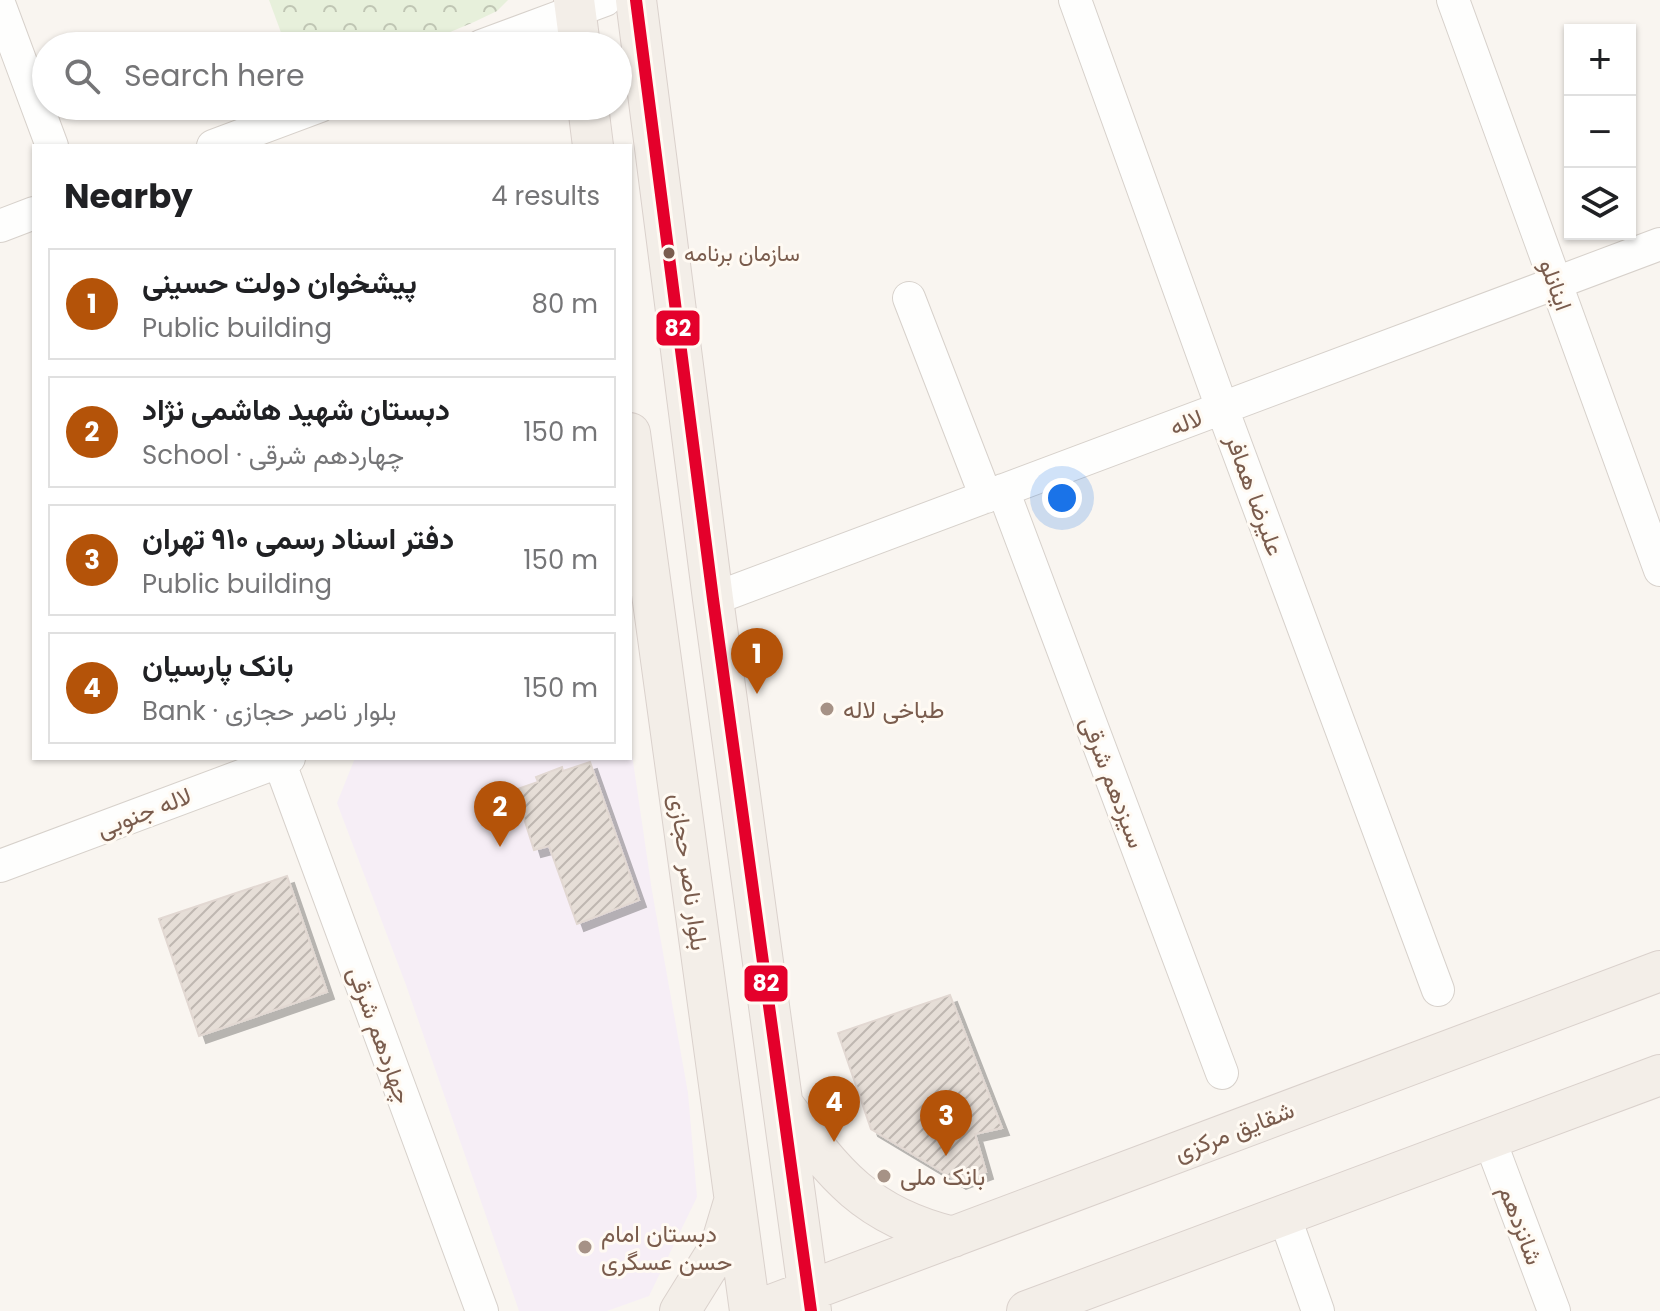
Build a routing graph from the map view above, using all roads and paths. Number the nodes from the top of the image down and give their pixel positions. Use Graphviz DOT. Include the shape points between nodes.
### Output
graph roads {
  1 [pos="636,0"];
  2 [pos="1075,0"];
  3 [pos="1453,0"];
  4 [pos="0,6"];
  5 [pos="584,14"];
  6 [pos="526,32"];
  7 [pos="32,92"];
  8 [pos="42,120"];
  9 [pos="283,120"];
  10 [pos="590,120"];
  11 [pos="51,144"];
  12 [pos="218,144"];
  13 [pos="593,144"];
  14 [pos="32,214"];
  15 [pos="0,226"];
  16 [pos="1660,244"];
  17 [pos="1556,283"];
  18 [pos="909,298"];
  19 [pos="1222,408"];
  20 [pos="632,465"];
  21 [pos="994,494"];
  22 [pos="1660,570"];
  23 [pos="713,599"];
  24 [pos="642,626"];
  25 [pos="279,760"];
  26 [pos="282,760"];
  27 [pos="0,866"];
  28 [pos="1660,971"];
  29 [pos="1438,990"];
  30 [pos="1222,1073"];
  31 [pos="1660,1075"];
  32 [pos="781,1103"];
  33 [pos="1489,1138"];
  34 [pos="735,1197"];
  35 [pos="1284,1215"];
  36 [pos="953,1237"];
  37 [pos="810,1301"];
  38 [pos="482,1311"];
  39 [pos="680,1311"];
  40 [pos="753,1311"];
  41 [pos="1027,1311"];
  42 [pos="1318,1311"];
  43 [pos="1554,1311"];
  1 -- 23 [label="main road"];
  2 -- 19 [label="street, علیرضا همافر"];
  3 -- 17 [label="street, اینانلو"];
  4 -- 7 [label="street"];
  5 -- 6 [label="street"];
  8 -- 11 [label="street"];
  9 -- 12 [label="street"];
  10 -- 13 [label="main road"];
  14 -- 15 [label="street"];
  16 -- 17 [label="street, لاله"];
  17 -- 19 [label="street, لاله"];
  17 -- 22 [label="street, اینانلو"];
  18 -- 21 [label="street, سیزدهم شرقی"];
  19 -- 21 [label="street, لاله"];
  19 -- 29 [label="street, علیرضا همافر"];
  20 -- 24 [label="main road, بلوار ناصر حجازی"];
  21 -- 23 [label="street, لاله"];
  21 -- 30 [label="street, سیزدهم شرقی"];
  23 -- 32 [label="main road"];
  24 -- 34 [label="main road, بلوار ناصر حجازی"];
  25 -- 27 [label="street, لاله جنوبی"];
  26 -- 38 [label="street, چهاردهم شرقی"];
  28 -- 36 [label="main road, شقایق مرکزی"];
  31 -- 33 [label="main road"];
  32 -- 36 [label="main road" via="864,1199 918,1229"];
  32 -- 37 [label="main road"];
  33 -- 35 [label="main road"];
  33 -- 43 [label="street, شانزدهم"];
  34 -- 39 [label="main road" via="721,1245"];
  34 -- 40 [label="main road, بلوار ناصر حجازی"];
  35 -- 41 [label="main road"];
  35 -- 42 [label="street"];
  36 -- 37 [label="main road, شقایق مرکزی"];
  37 -- 40 [label="main road, شقایق مرکزی"];
}
